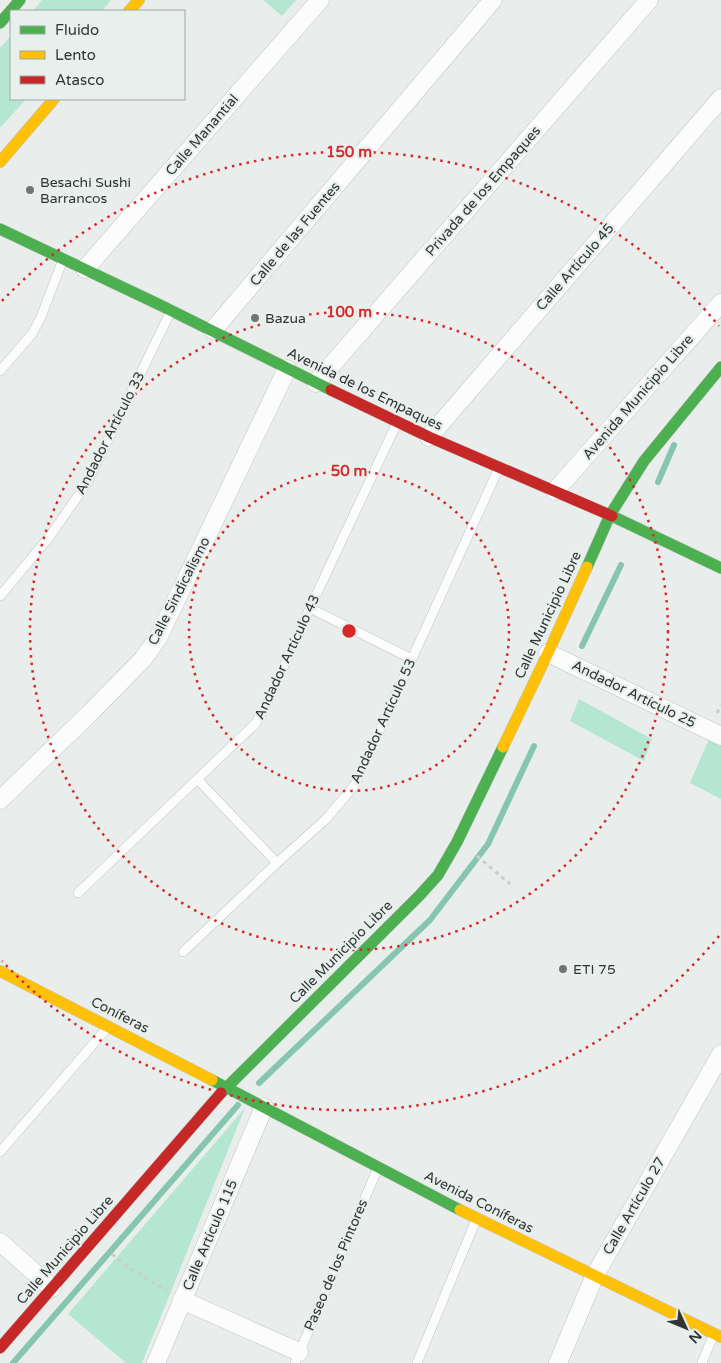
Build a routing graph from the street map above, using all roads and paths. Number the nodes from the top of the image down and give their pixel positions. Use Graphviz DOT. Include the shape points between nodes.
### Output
graph roads {
  1 [pos="20,0"];
  2 [pos="139,0"];
  3 [pos="320,0"];
  4 [pos="494,0"];
  5 [pos="649,0"];
  6 [pos="11,10"];
  7 [pos="130,10"];
  8 [pos="10,12"];
  9 [pos="0,23"];
  10 [pos="721,98"];
  11 [pos="53,100"];
  12 [pos="0,162"];
  13 [pos="0,229"];
  14 [pos="63,260"];
  15 [pos="85,269"];
  16 [pos="721,303"];
  17 [pos="171,310"];
  18 [pos="213,330"];
  19 [pos="721,367"];
  20 [pos="287,369"];
  21 [pos="0,371"];
  22 [pos="316,383"];
  23 [pos="397,422"];
  24 [pos="429,437"];
  25 [pos="499,468"];
  26 [pos="555,491"];
  27 [pos="610,515"];
  28 [pos="720,565"];
  29 [pos="0,596"];
  30 [pos="310,608"];
  31 [pos="548,653"];
  32 [pos="412,659"];
  33 [pos="721,736"];
  34 [pos="198,780"];
  35 [pos="0,800"];
  36 [pos="472,852"];
  37 [pos="277,863"];
  38 [pos="510,884"];
  39 [pos="78,893"];
  40 [pos="184,952"];
  41 [pos="1,973"];
  42 [pos="109,1026"];
  43 [pos="721,1054"];
  44 [pos="226,1087"];
  45 [pos="264,1107"];
  46 [pos="0,1152"];
  47 [pos="378,1168"];
  48 [pos="477,1219"];
  49 [pos="0,1242"];
  50 [pos="107,1249"];
  51 [pos="595,1275"];
  52 [pos="52,1288"];
  53 [pos="182,1300"];
  54 [pos="718,1335"];
  55 [pos="0,1348"];
  56 [pos="297,1358"];
  57 [pos="156,1363"];
  58 [pos="417,1363"];
  59 [pos="558,1363"];
  60 [pos="702,1363"];
  1 -- 6 [label="street"];
  2 -- 7 [label="street"];
  3 -- 15 [label="street, Calle Manantial"];
  4 -- 18 [label="street, Calle de las Fuentes"];
  5 -- 22 [label="street, Privada de los Empaques"];
  8 -- 9 [label="street"];
  10 -- 24 [label="street, Calle Artículo 45"];
  11 -- 12 [label="street"];
  13 -- 14 [label="street, Avenida de los Empaques"];
  14 -- 15 [label="street, Avenida de los Empaques"];
  14 -- 21 [label="lane" via="32,334"];
  15 -- 17 [label="street, Avenida de los Empaques"];
  16 -- 26 [label="street, Avenida Municipio Libre"];
  17 -- 18 [label="street, Avenida de los Empaques"];
  17 -- 29 [label="lane, Andador Artículo 33" via="87,483 50,536"];
  18 -- 20 [label="street, Avenida de los Empaques"];
  19 -- 27 [label="street" via="644,461"];
  20 -- 22 [label="street, Avenida de los Empaques"];
  20 -- 35 [label="street, Calle Sindicalismo" via="158,638 143,659"];
  22 -- 23 [label="street, Avenida de los Empaques"];
  23 -- 24 [label="street, Avenida de los Empaques"];
  23 -- 30 [label="lane, Andador Artículo 43"];
  24 -- 25 [label="street, Avenida de los Empaques"];
  25 -- 26 [label="street, Avenida de los Empaques"];
  25 -- 32 [label="lane, Andador Artículo 53"];
  26 -- 27 [label="street, Avenida de los Empaques"];
  27 -- 28 [label="street, Avenida de los Empaques"];
  27 -- 31 [label="street, Calle Municipio Libre"];
  30 -- 32 [label="lane"];
  30 -- 34 [label="lane, Andador Artículo 43" via="256,723"];
  31 -- 33 [label="street, Andador Artículo 25"];
  31 -- 44 [label="street, Calle Municipio Libre" via="438,875"];
  32 -- 37 [label="lane, Andador Artículo 53" via="354,786 326,819"];
  34 -- 37 [label="lane"];
  34 -- 39 [label="lane, Andador Artículo 43"];
  36 -- 38 [label="path"];
  37 -- 40 [label="lane, Andador Artículo 53"];
  41 -- 42 [label="street, Coníferas"];
  42 -- 44 [label="street, Coníferas"];
  42 -- 46 [label="lane"];
  43 -- 51 [label="street, Calle Artículo 27"];
  44 -- 45 [label="street, Avenida Coníferas"];
  44 -- 52 [label="street, Calle Municipio Libre"];
  45 -- 47 [label="street, Avenida Coníferas"];
  45 -- 53 [label="street, Calle Artículo 115"];
  47 -- 48 [label="street, Avenida Coníferas"];
  47 -- 56 [label="lane, Paseo de los Pintores"];
  48 -- 51 [label="street, Avenida Coníferas"];
  48 -- 58 [label="lane"];
  49 -- 52 [label="street"];
  50 -- 53 [label="path" via="125,1265"];
  51 -- 54 [label="street, Avenida Coníferas"];
  51 -- 59 [label="street, Calle Artículo 27"];
  52 -- 55 [label="street, Calle Municipio Libre"];
  53 -- 56 [label="street"];
  53 -- 57 [label="street, Calle Artículo 115"];
  54 -- 60 [label="lane"];
}
